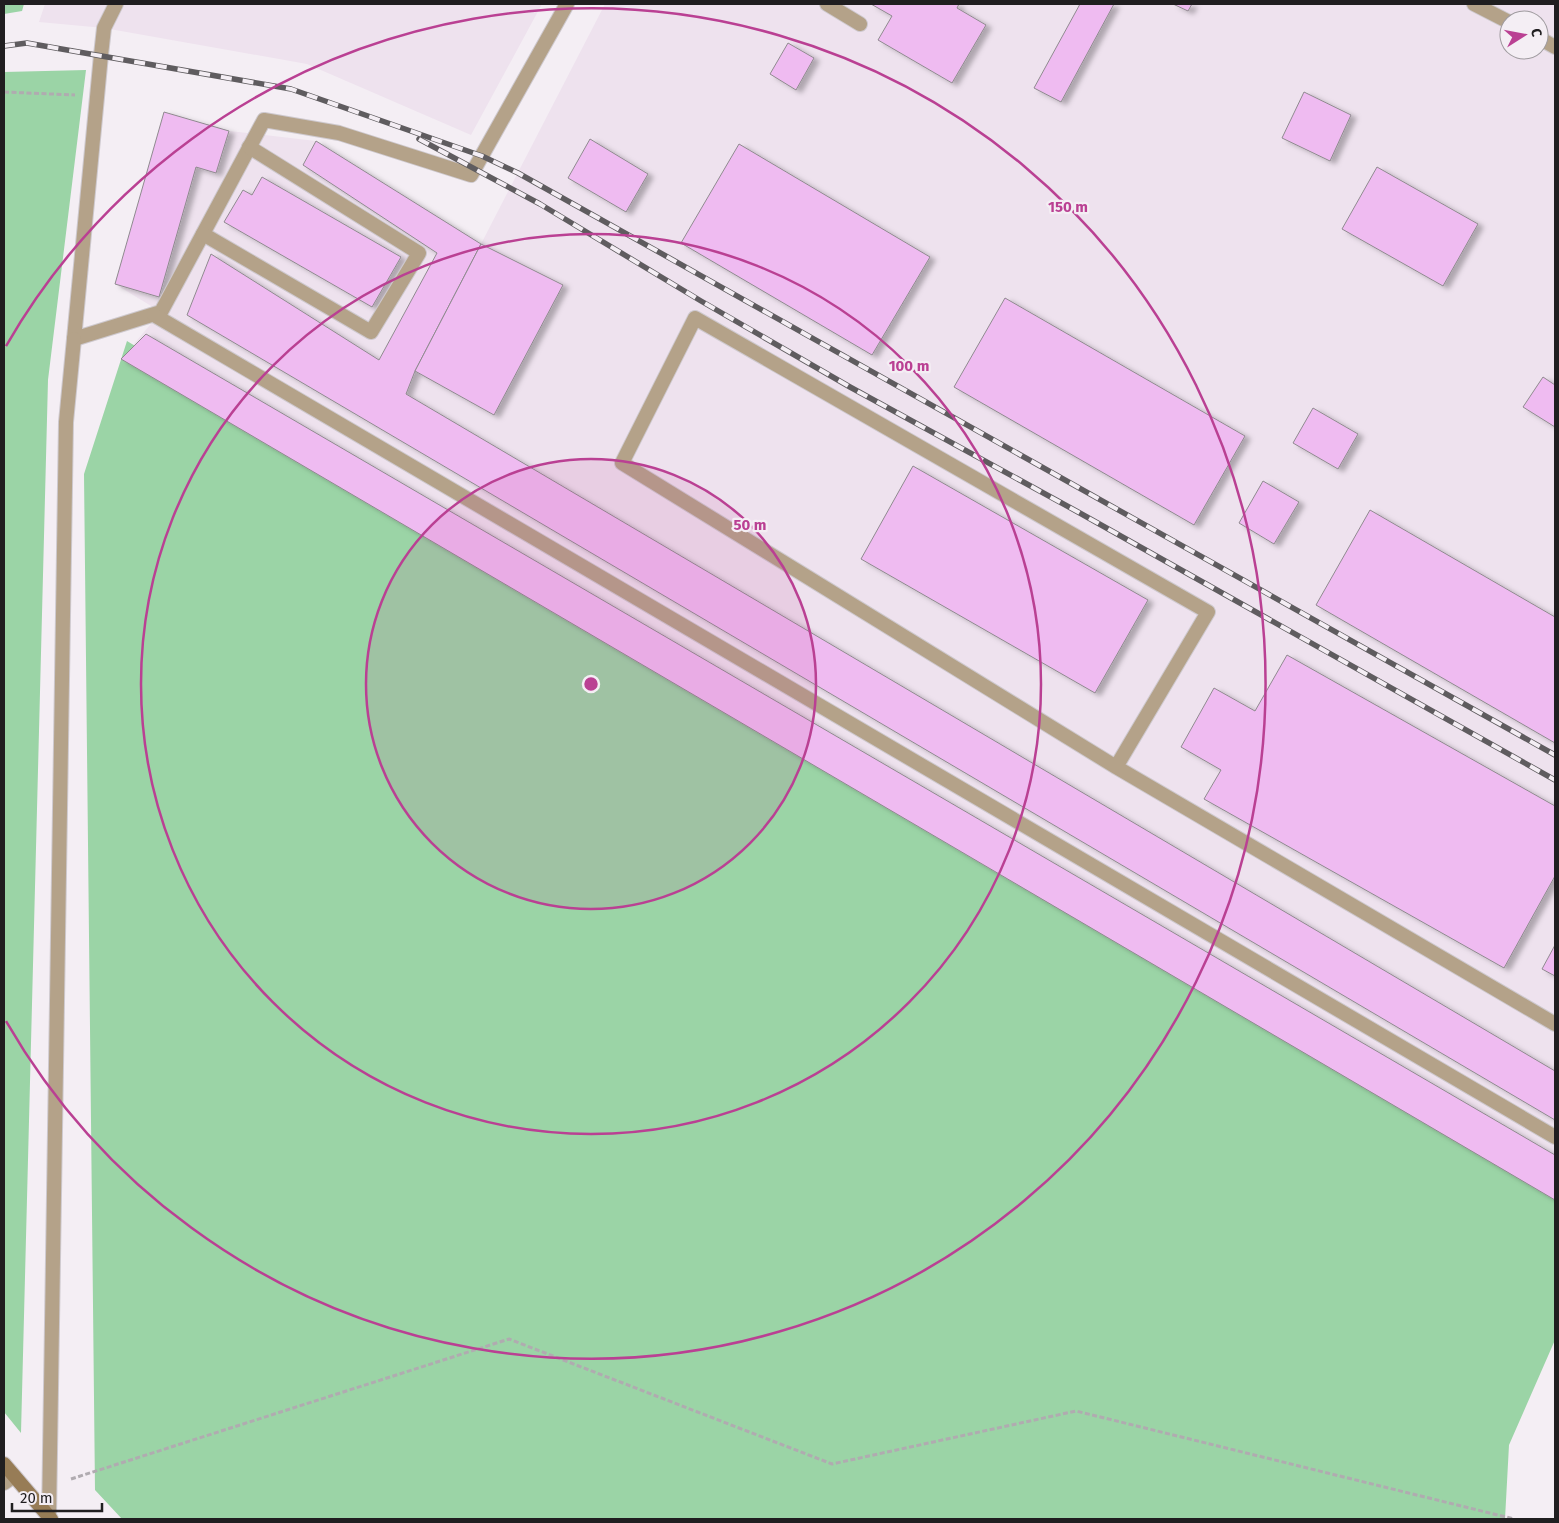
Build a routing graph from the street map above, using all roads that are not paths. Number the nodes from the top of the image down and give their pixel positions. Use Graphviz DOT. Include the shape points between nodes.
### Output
graph roads {
  1 [pos="116,4"];
  2 [pos="567,4"];
  3 [pos="827,4"];
  4 [pos="1474,4"];
  5 [pos="1499,17"];
  6 [pos="860,24"];
  7 [pos="249,147"];
  8 [pos="203,234"];
  9 [pos="154,315"];
  10 [pos="74,339"];
  11 [pos="1116,767"];
  12 [pos="1555,1024"];
  13 [pos="1555,1137"];
  14 [pos="4,1464"];
  15 [pos="9,1479"];
  16 [pos="48,1519"];
  1 -- 10 [label="street" via="104,28"];
  2 -- 7 [label="street" via="471,175 339,133 264,120"];
  3 -- 6 [label="street"];
  4 -- 5 [label="street"];
  7 -- 8 [label="street"];
  7 -- 8 [label="street" via="419,253 371,332"];
  8 -- 9 [label="street" via="161,312"];
  9 -- 10 [label="street"];
  9 -- 13 [label="street"];
  10 -- 16 [label="street" via="66,432"];
  11 -- 11 [label="street" via="622,463 695,318 1208,612"];
  11 -- 12 [label="street"];
  14 -- 15 [label="main road"];
  15 -- 16 [label="main road"];
}
